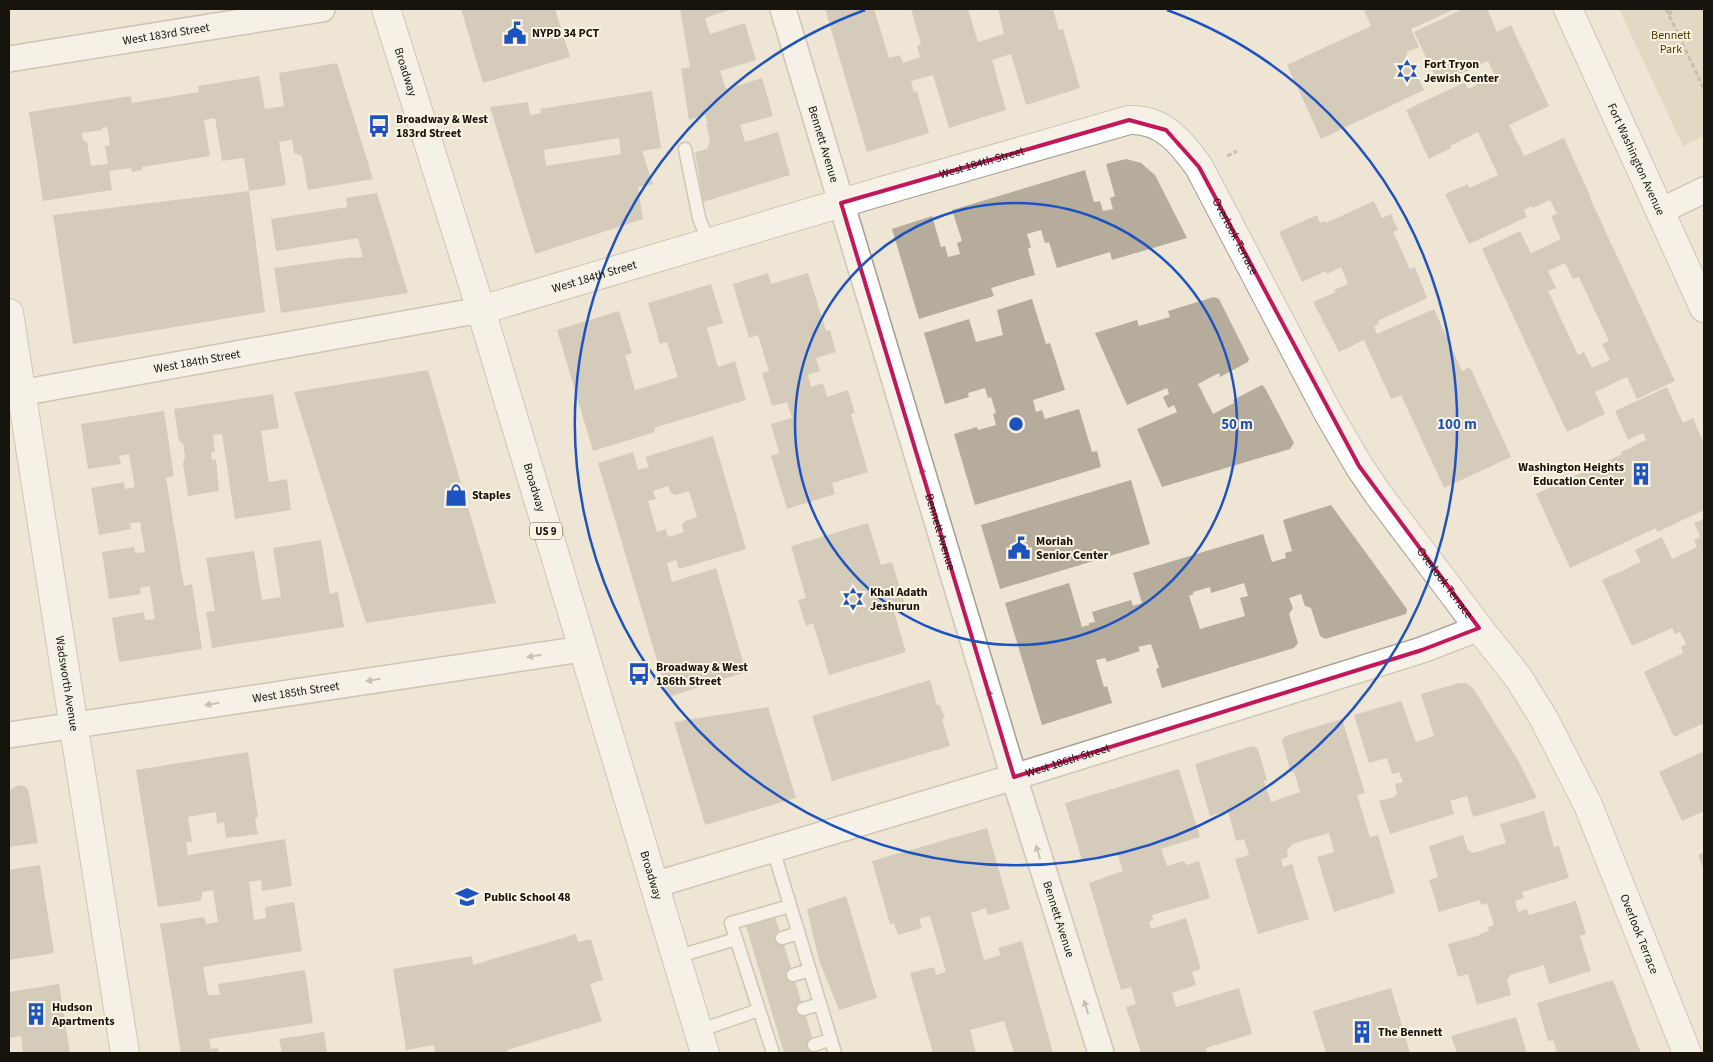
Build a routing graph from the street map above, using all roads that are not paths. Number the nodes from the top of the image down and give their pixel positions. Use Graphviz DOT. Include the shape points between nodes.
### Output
graph roads {
  1 [pos="322,9"];
  2 [pos="386,9"];
  3 [pos="783,9"];
  4 [pos="1568,9"];
  5 [pos="9,59"];
  6 [pos="1166,130"];
  7 [pos="685,149"];
  8 [pos="1704,190"];
  9 [pos="841,204"];
  10 [pos="1659,212"];
  11 [pos="709,243"];
  12 [pos="1704,308"];
  13 [pos="481,310"];
  14 [pos="9,314"];
  15 [pos="15,394"];
  16 [pos="1479,628"];
  17 [pos="582,649"];
  18 [pos="73,725"];
  19 [pos="9,736"];
  20 [pos="1014,777"];
  21 [pos="773,849"];
  22 [pos="654,885"];
  23 [pos="790,906"];
  24 [pos="799,933"];
  25 [pos="782,938"];
  26 [pos="743,945"];
  27 [pos="676,956"];
  28 [pos="810,970"];
  29 [pos="793,975"];
  30 [pos="820,1004"];
  31 [pos="803,1009"];
  32 [pos="765,1017"];
  33 [pos="831,1040"];
  34 [pos="702,1042"];
  35 [pos="814,1044"];
  36 [pos="125,1053"];
  37 [pos="773,1053"];
  38 [pos="835,1053"];
  39 [pos="1101,1053"];
  40 [pos="1687,1053"];
  1 -- 5 [label="street, West 183rd Street"];
  2 -- 13 [label="street, Broadway / US 9"];
  3 -- 9 [label="street, Bennett Avenue"];
  4 -- 10 [label="street, Fort Washington Avenue"];
  6 -- 9 [label="street, West 184th Street" via="1129,120"];
  6 -- 16 [label="street, Overlook Terrace" via="1199,167 1359,466"];
  7 -- 11 [label="lane" via="699,218"];
  8 -- 10 [label="street"];
  9 -- 11 [label="street, West 184th Street"];
  20 -- 9 [label="street, Bennett Avenue, one-way"];
  10 -- 12 [label="street, Fort Washington Avenue"];
  11 -- 13 [label="street, West 184th Street"];
  13 -- 15 [label="street, West 184th Street"];
  13 -- 17 [label="street, Broadway / US 9"];
  14 -- 15 [label="street, Wadsworth Avenue"];
  15 -- 18 [label="street, Wadsworth Avenue"];
  16 -- 20 [label="street, West 186th Street" via="1422,650"];
  16 -- 40 [label="street, Overlook Terrace" via="1518,677 1568,764 1588,805"];
  17 -- 18 [label="street, West 185th Street, one-way"];
  17 -- 22 [label="street, Broadway / US 9"];
  18 -- 19 [label="street, West 185th Street"];
  18 -- 36 [label="street, Wadsworth Avenue"];
  20 -- 21 [label="street, West 186th Street"];
  39 -- 20 [label="street, Bennett Avenue, one-way"];
  21 -- 22 [label="street, West 186th Street"];
  21 -- 23 [label="lane"];
  22 -- 27 [label="street, Broadway / US 9"];
  23 -- 24 [label="lane"];
  23 -- 26 [label="lane" via="731,923"];
  24 -- 25 [label="lane"];
  24 -- 28 [label="lane"];
  26 -- 27 [label="lane"];
  26 -- 32 [label="lane"];
  27 -- 34 [label="street, Broadway / US 9"];
  28 -- 29 [label="lane"];
  28 -- 30 [label="lane"];
  30 -- 31 [label="lane"];
  30 -- 33 [label="lane"];
  32 -- 34 [label="lane"];
  32 -- 37 [label="lane"];
  33 -- 35 [label="lane"];
  33 -- 38 [label="lane"];
}
